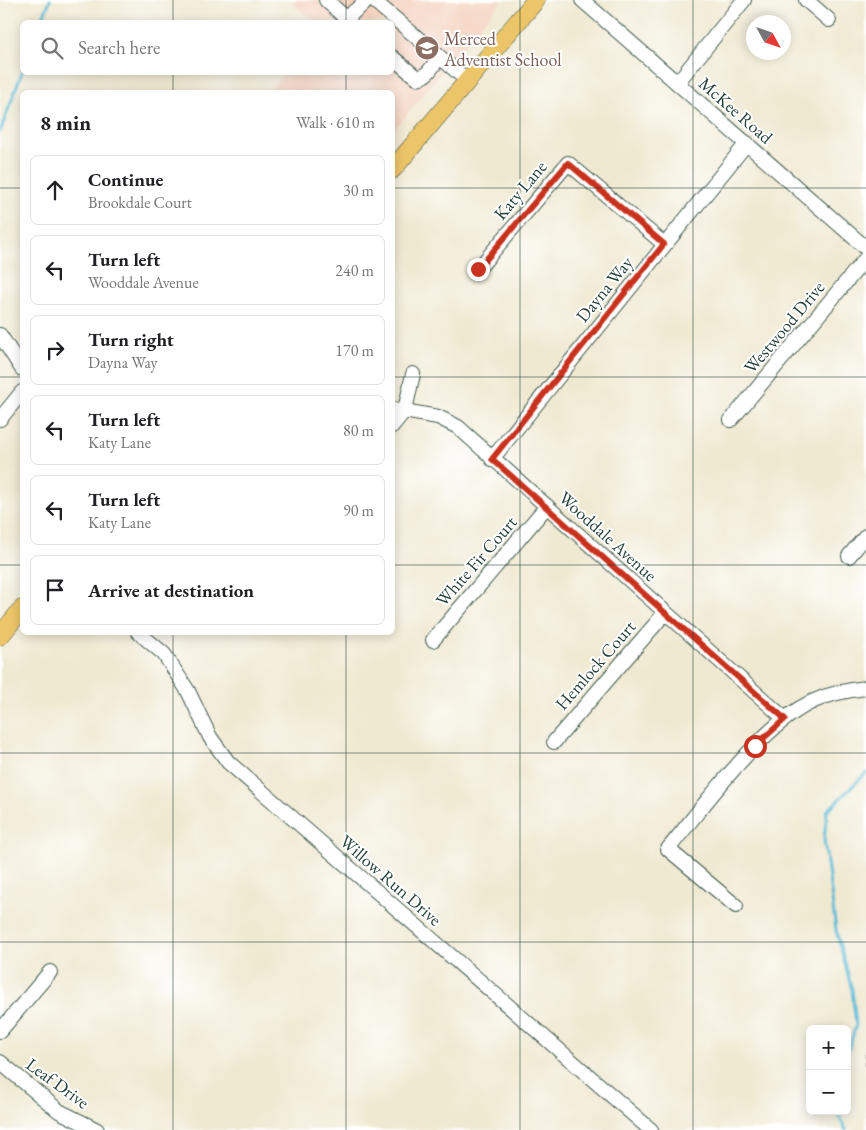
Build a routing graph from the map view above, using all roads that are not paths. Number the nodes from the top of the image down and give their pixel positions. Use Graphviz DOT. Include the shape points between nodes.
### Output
graph roads {
  1 [pos="326,0"];
  2 [pos="368,0"];
  3 [pos="373,0"];
  4 [pos="536,0"];
  5 [pos="582,0"];
  6 [pos="744,0"];
  7 [pos="806,0"];
  8 [pos="347,20"];
  9 [pos="349,20"];
  10 [pos="829,20"];
  11 [pos="439,57"];
  12 [pos="395,60"];
  13 [pos="468,80"];
  14 [pos="677,83"];
  15 [pos="747,144"];
  16 [pos="395,166"];
  17 [pos="664,244"];
  18 [pos="866,248"];
  19 [pos="866,258"];
  20 [pos="478,269"];
  21 [pos="0,335"];
  22 [pos="20,366"];
  23 [pos="413,374"];
  24 [pos="20,394"];
  25 [pos="399,409"];
  26 [pos="0,418"];
  27 [pos="731,420"];
  28 [pos="492,459"];
  29 [pos="547,506"];
  30 [pos="866,536"];
  31 [pos="849,556"];
  32 [pos="20,611"];
  33 [pos="665,613"];
  34 [pos="142,635"];
  35 [pos="0,636"];
  36 [pos="433,640"];
  37 [pos="866,688"];
  38 [pos="785,719"];
  39 [pos="554,742"];
  40 [pos="736,906"];
  41 [pos="50,972"];
  42 [pos="0,1031"];
  43 [pos="0,1062"];
  44 [pos="96,1130"];
  45 [pos="651,1130"];
  1 -- 8 [label="street"];
  2 -- 9 [label="street"];
  3 -- 11 [label="street"];
  4 -- 13 [label="main road"];
  5 -- 14 [label="street, McKee Road"];
  6 -- 14 [label="street"];
  7 -- 10 [label="street"];
  11 -- 12 [label="street" via="427,73 417,78"];
  11 -- 13 [label="street"];
  13 -- 16 [label="main road"];
  14 -- 15 [label="street, McKee Road"];
  15 -- 17 [label="street, Dayna Way"];
  15 -- 18 [label="street, McKee Road"];
  17 -- 20 [label="street, Katy Lane" via="568,163"];
  17 -- 28 [label="street, Dayna Way"];
  19 -- 27 [label="street, Westwood Drive"];
  21 -- 22 [label="street"];
  23 -- 25 [label="street"];
  24 -- 26 [label="street"];
  25 -- 28 [label="street, Wooddale Avenue" via="438,417 458,427"];
  28 -- 29 [label="street, Wooddale Avenue"];
  29 -- 33 [label="street, Wooddale Avenue"];
  29 -- 36 [label="street, White Fir Court"];
  30 -- 31 [label="street"];
  32 -- 35 [label="main road"];
  33 -- 38 [label="street, Wooddale Avenue"];
  33 -- 39 [label="street, Hemlock Court"];
  34 -- 45 [label="street, Willow Run Drive" via="164,654 188,691 210,737 228,762"];
  37 -- 38 [label="street" via="841,691 813,701"];
  38 -- 40 [label="street" via="755,746 668,849"];
  41 -- 42 [label="street"];
  43 -- 44 [label="street, Leaf Drive" via="59,1111"];
}
